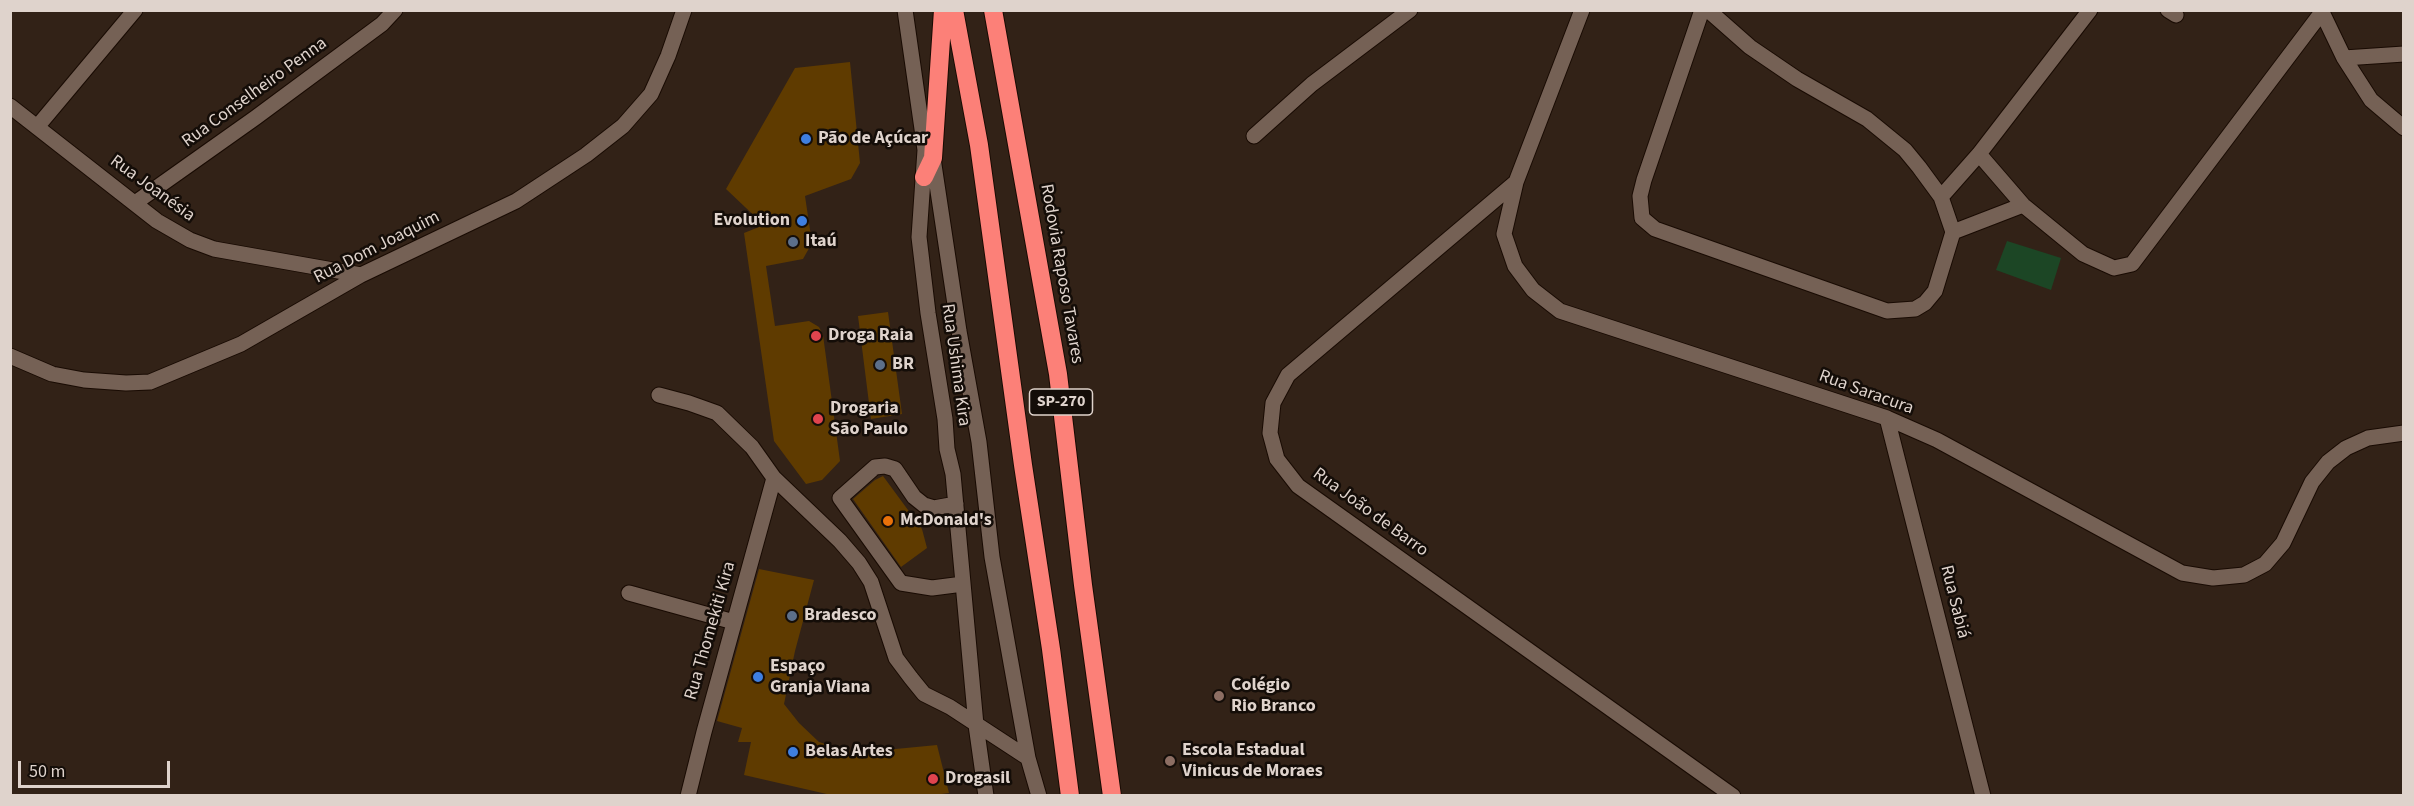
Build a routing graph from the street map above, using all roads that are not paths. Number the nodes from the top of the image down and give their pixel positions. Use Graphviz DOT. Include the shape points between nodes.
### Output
graph roads {
  1 [pos="135,10"];
  2 [pos="395,10"];
  3 [pos="684,10"];
  4 [pos="905,10"];
  5 [pos="943,10"];
  6 [pos="954,10"];
  7 [pos="993,10"];
  8 [pos="1003,10"];
  9 [pos="1410,10"];
  10 [pos="1582,10"];
  11 [pos="1702,10"];
  12 [pos="1708,10"];
  13 [pos="2090,10"];
  14 [pos="2321,11"];
  15 [pos="997,36"];
  16 [pos="2403,54"];
  17 [pos="2344,58"];
  18 [pos="10,106"];
  19 [pos="37,127"];
  20 [pos="2403,128"];
  21 [pos="1254,136"];
  22 [pos="1979,154"];
  23 [pos="933,158"];
  24 [pos="924,177"];
  25 [pos="1516,182"];
  26 [pos="1941,197"];
  27 [pos="135,203"];
  28 [pos="2023,205"];
  29 [pos="1953,232"];
  30 [pos="361,275"];
  31 [pos="10,356"];
  32 [pos="659,395"];
  33 [pos="1887,418"];
  34 [pos="2403,433"];
  35 [pos="774,478"];
  36 [pos="956,504"];
  37 [pos="963,584"];
  38 [pos="629,593"];
  39 [pos="734,622"];
  40 [pos="976,725"];
  41 [pos="1028,758"];
  42 [pos="688,795"];
  43 [pos="986,795"];
  44 [pos="1040,795"];
  45 [pos="1070,795"];
  46 [pos="1112,795"];
  47 [pos="1733,795"];
  48 [pos="1983,795"];
  1 -- 19 [label="street"];
  2 -- 27 [label="street, Rua Conselheiro Penna" via="382,24 273,105"];
  3 -- 30 [label="street, Rua Dom Joaquim" via="651,94 623,126 516,201"];
  4 -- 24 [label="street, Rua Ushima Kira" via="925,150"];
  5 -- 23 [label="highway"];
  6 -- 45 [label="highway, SP-270" via="979,145"];
  7 -- 15 [label="highway, Rodovia Raposo Tavares / SP-270"];
  8 -- 15 [label="street"];
  9 -- 21 [label="street" via="1312,84"];
  10 -- 25 [label="street, Rua Saracura"];
  11 -- 29 [label="street" via="1644,180 1640,196 1642,218 1655,229 1887,311 1902,312 1915,309 1935,291"];
  12 -- 26 [label="street" via="1750,47 1867,119 1905,150"];
  13 -- 22 [label="street"];
  14 -- 17 [label="street"];
  14 -- 28 [label="street" via="2132,264 2114,268 2097,262"];
  15 -- 46 [label="highway, Rodovia Raposo Tavares / SP-270" via="1058,374"];
  16 -- 17 [label="street"];
  17 -- 20 [label="street" via="2371,100"];
  18 -- 19 [label="street, Rua Joanésia"];
  19 -- 27 [label="street, Rua Joanésia"];
  22 -- 26 [label="street"];
  22 -- 28 [label="street"];
  23 -- 24 [label="highway"];
  23 -- 41 [label="street" via="979,442 992,557"];
  24 -- 36 [label="street, Rua Ushima Kira" via="919,237"];
  25 -- 33 [label="street, Rua Saracura" via="1504,234 1515,266 1533,290 1560,311"];
  25 -- 47 [label="street, Rua João de Barro" via="1288,375 1273,403 1270,433 1277,459 1298,486"];
  26 -- 29 [label="street"];
  27 -- 30 [label="street, Rua Joanésia" via="190,240 214,249"];
  28 -- 29 [label="street"];
  30 -- 31 [label="street, Rua Dom Joaquim" via="241,344 150,382 84,380 52,374"];
  32 -- 35 [label="street" via="717,413 752,447"];
  33 -- 34 [label="street, Rua Saracura" via="1937,440 2181,573 2213,578 2244,575 2265,564 2283,543 2312,482 2346,448 2368,438"];
  33 -- 48 [label="street, Rua Sabiá"];
  35 -- 39 [label="street, Rua Thomekiti Kira"];
  35 -- 40 [label="street" via="860,563 871,582 896,658 910,678 924,694"];
  36 -- 37 [label="street, Rua Ushima Kira"];
  36 -- 37 [label="street" via="934,508 924,505 895,469 885,466 875,467 840,498 901,583 932,588"];
  37 -- 40 [label="street, Rua Ushima Kira"];
  38 -- 39 [label="street"];
  39 -- 42 [label="street, Rua Thomekiti Kira"];
  40 -- 41 [label="street"];
  40 -- 43 [label="street, Rua Ushima Kira"];
  41 -- 44 [label="street"];
}
